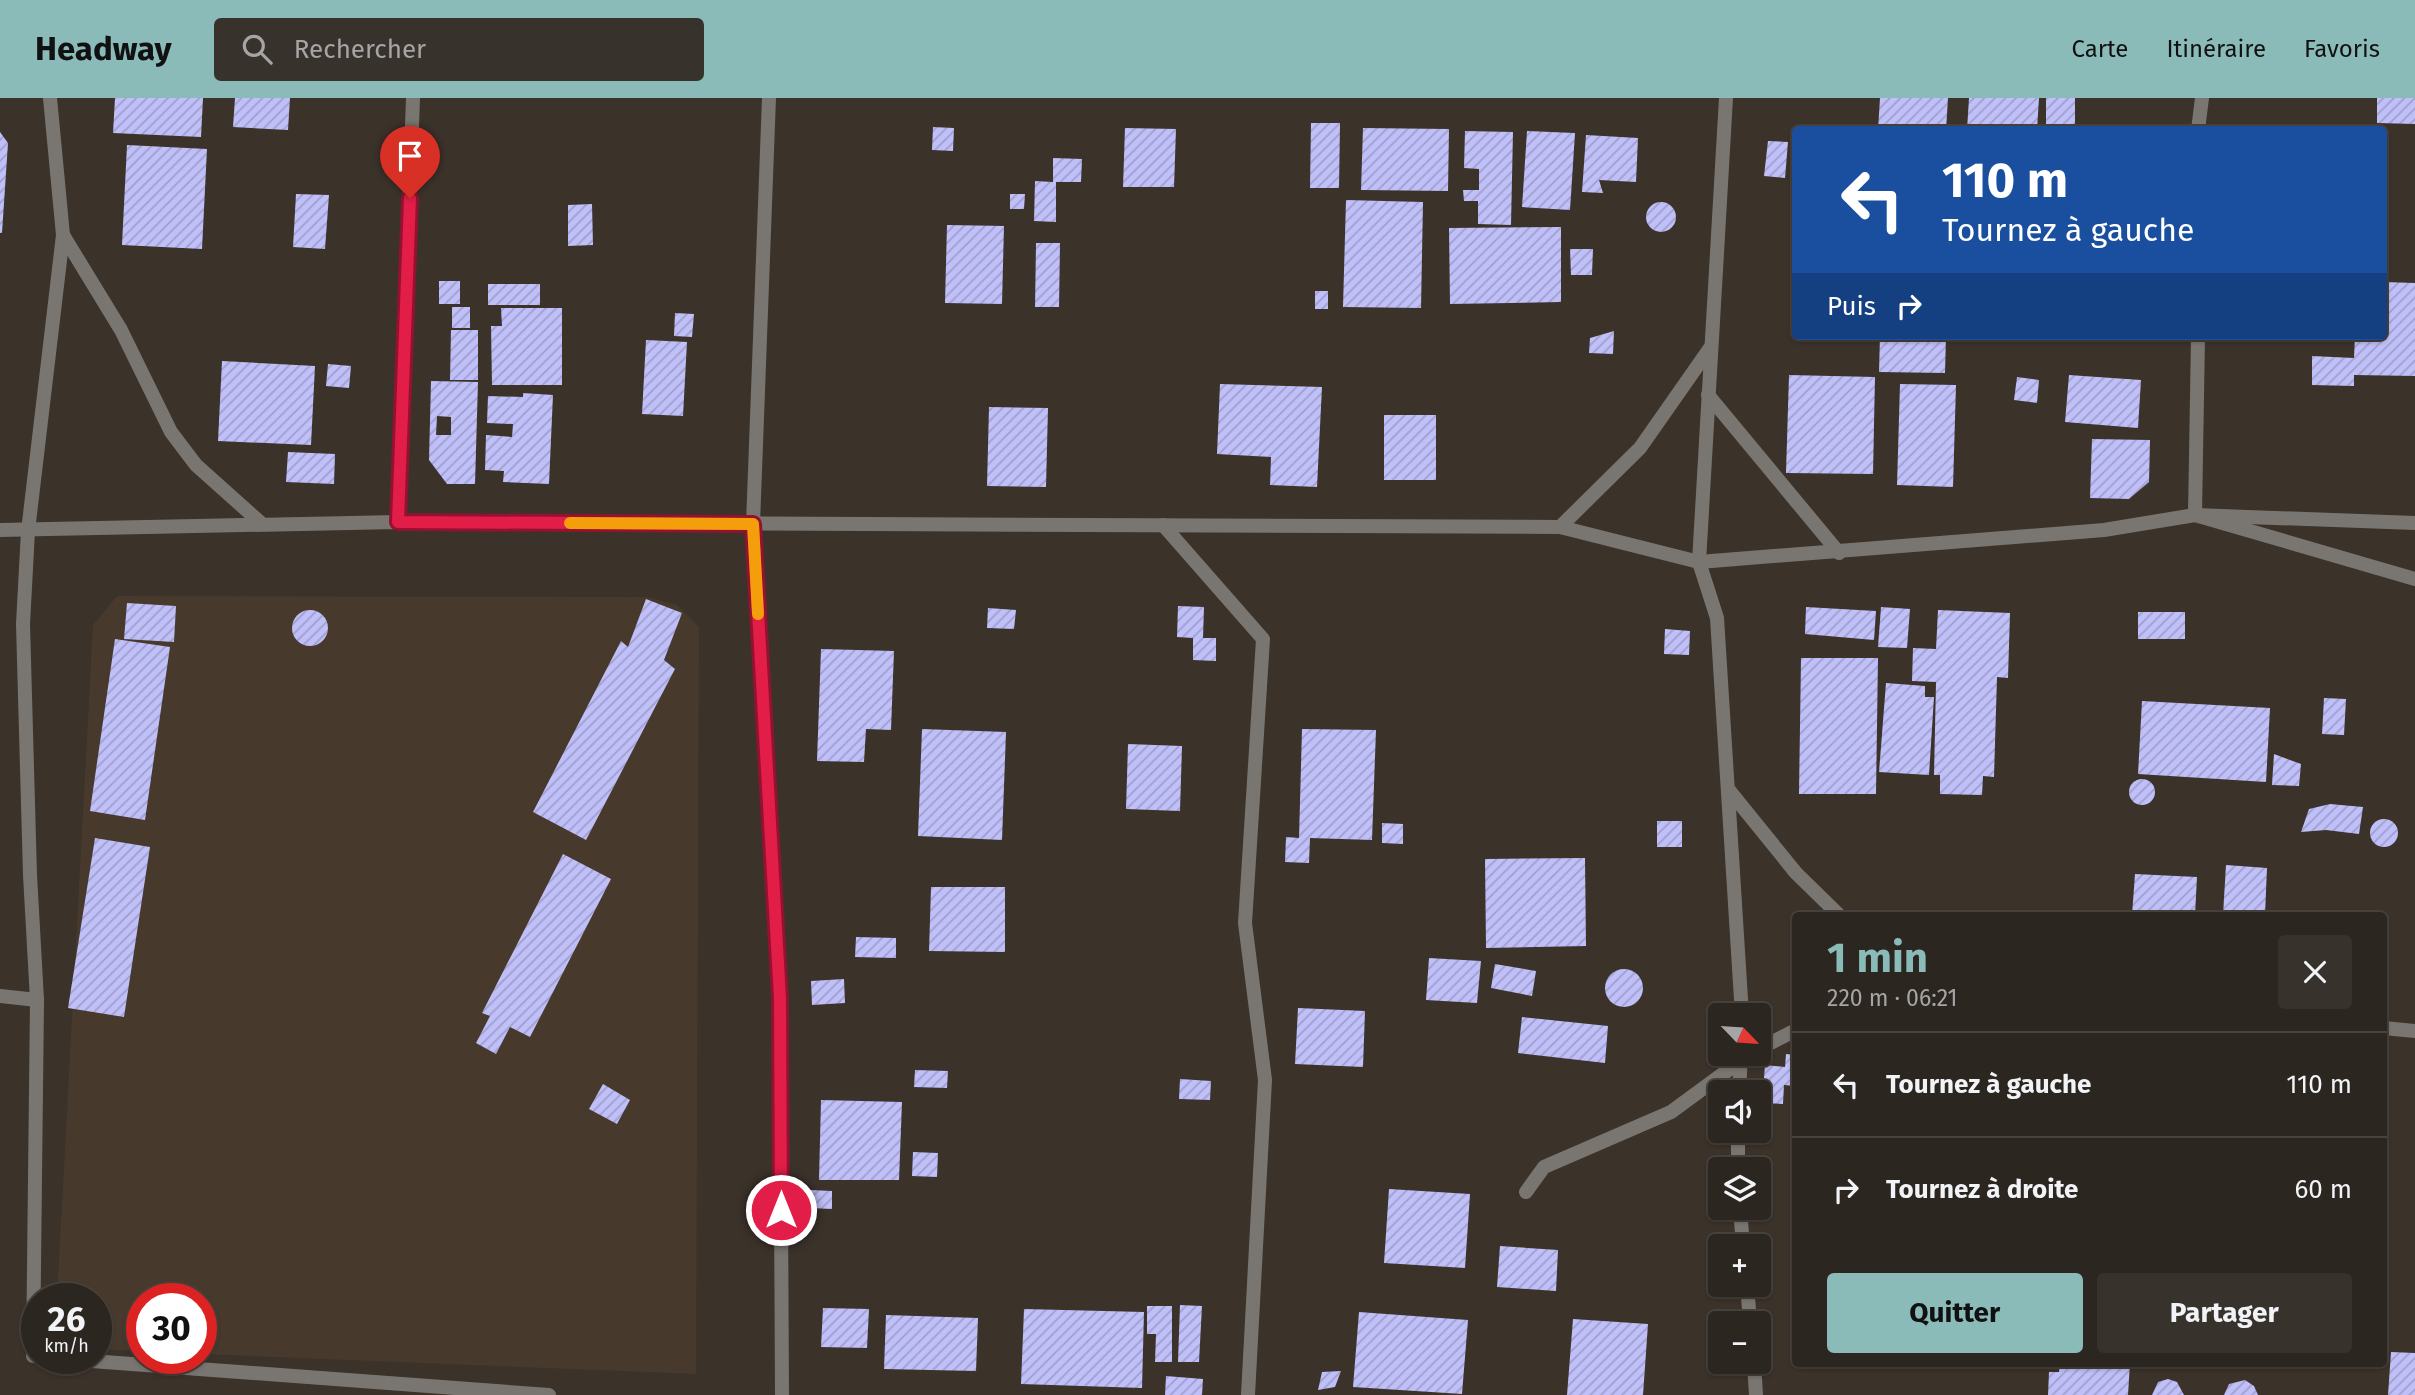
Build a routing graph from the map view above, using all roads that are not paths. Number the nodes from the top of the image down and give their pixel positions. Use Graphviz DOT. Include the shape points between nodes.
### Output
graph roads {
  1 [pos="50,98"];
  2 [pos="413,98"];
  3 [pos="769,98"];
  4 [pos="1726,98"];
  5 [pos="2202,98"];
  6 [pos="2199,126"];
  7 [pos="62,235"];
  8 [pos="2198,340"];
  9 [pos="1711,347"];
  10 [pos="1707,395"];
  11 [pos="2195,515"];
  12 [pos="398,522"];
  13 [pos="2415,523"];
  14 [pos="262,524"];
  15 [pos="753,524"];
  16 [pos="1163,525"];
  17 [pos="1560,527"];
  18 [pos="0,530"];
  19 [pos="28,531"];
  20 [pos="1839,553"];
  21 [pos="1699,562"];
  22 [pos="2415,579"];
  23 [pos="1728,789"];
  24 [pos="1836,912"];
  25 [pos="0,996"];
  26 [pos="37,1000"];
  27 [pos="1741,1003"];
  28 [pos="2387,1028"];
  29 [pos="2415,1031"];
  30 [pos="1792,1032"];
  31 [pos="1771,1043"];
  32 [pos="1730,1066"];
  33 [pos="1526,1192"];
  34 [pos="34,1283"];
  35 [pos="112,1363"];
  36 [pos="1755,1374"];
  37 [pos="427,1391"];
  38 [pos="550,1395"];
  39 [pos="782,1395"];
  40 [pos="1248,1395"];
  41 [pos="1756,1395"];
  1 -- 7 [label="street"];
  2 -- 12 [label="street"];
  3 -- 15 [label="street"];
  4 -- 9 [label="street"];
  5 -- 6 [label="street"];
  7 -- 14 [label="street" via="121,330 171,432 196,465"];
  7 -- 19 [label="street"];
  8 -- 11 [label="street"];
  9 -- 10 [label="street"];
  9 -- 17 [label="street" via="1640,448"];
  10 -- 20 [label="street"];
  10 -- 21 [label="street"];
  11 -- 13 [label="street"];
  11 -- 20 [label="street" via="2104,530"];
  11 -- 22 [label="street"];
  12 -- 14 [label="street"];
  12 -- 15 [label="street"];
  14 -- 19 [label="street"];
  15 -- 16 [label="street"];
  15 -- 39 [label="street" via="780,998"];
  16 -- 17 [label="street"];
  16 -- 40 [label="street" via="1263,639 1245,923 1265,1080"];
  17 -- 21 [label="street"];
  18 -- 19 [label="street"];
  19 -- 26 [label="street" via="23,624"];
  20 -- 21 [label="street"];
  21 -- 23 [label="street" via="1717,618"];
  23 -- 24 [label="street" via="1796,873"];
  23 -- 27 [label="street"];
  25 -- 26 [label="street"];
  26 -- 34 [label="street"];
  28 -- 29 [label="street"];
  30 -- 31 [label="street"];
  32 -- 33 [label="street" via="1671,1112 1544,1167"];
  35 -- 37 [label="street"];
  36 -- 41 [label="street"];
  37 -- 38 [label="street"];
}
